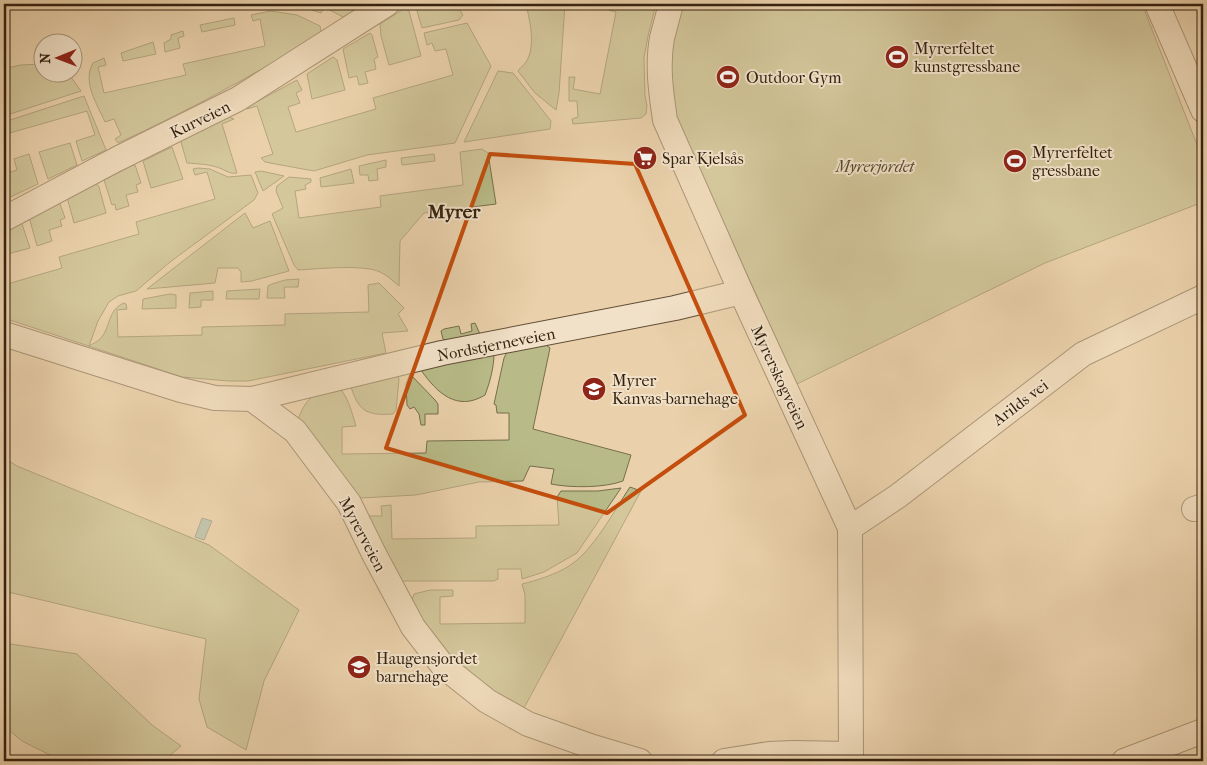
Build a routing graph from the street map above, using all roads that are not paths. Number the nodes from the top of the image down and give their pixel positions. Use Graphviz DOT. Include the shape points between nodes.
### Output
graph roads {
  1 [pos="387,4"];
  2 [pos="671,4"];
  3 [pos="1157,4"];
  4 [pos="1203,110"];
  5 [pos="4,219"];
  6 [pos="741,292"];
  7 [pos="1203,297"];
  8 [pos="4,334"];
  9 [pos="252,399"];
  10 [pos="850,528"];
  11 [pos="1203,731"];
  12 [pos="851,758"];
  13 [pos="640,761"];
  14 [pos="724,761"];
  15 [pos="1124,761"];
  1 -- 5 [label="street, Kurveien" via="238,100"];
  2 -- 6 [label="street, Myrerskogveien" via="662,39 660,68 665,120"];
  3 -- 4 [label="street"];
  6 -- 9 [label="street, Nordstjerneveien" via="442,354"];
  6 -- 10 [label="street, Myrerskogveien"];
  7 -- 10 [label="street, Arilds vei" via="1083,354 898,496"];
  8 -- 9 [label="street" via="181,390 214,398"];
  9 -- 13 [label="street, Myrerveien" via="295,431 349,503 413,627 443,666 487,701 528,724"];
  10 -- 12 [label="street, Myrerskogveien"];
  11 -- 15 [label="street"];
  12 -- 14 [label="street" via="794,753"];
}
